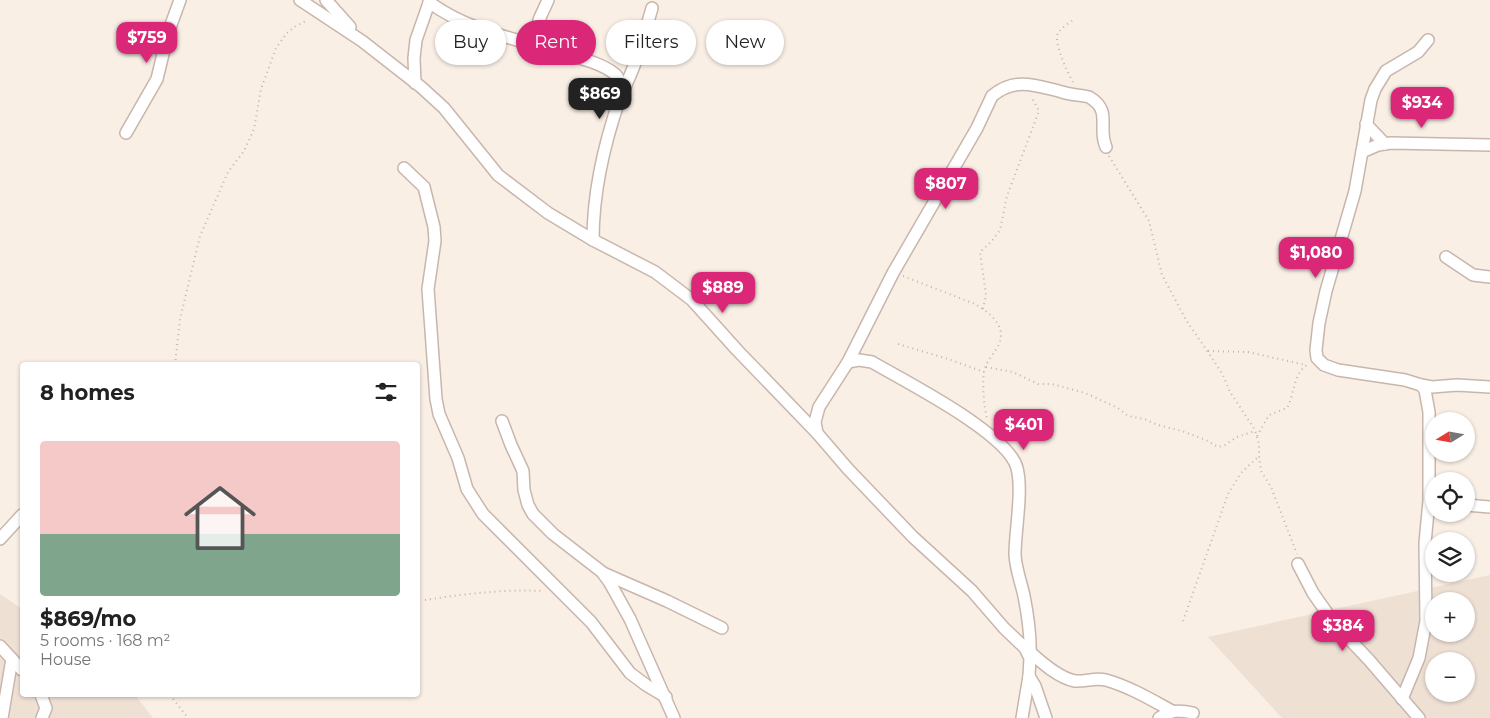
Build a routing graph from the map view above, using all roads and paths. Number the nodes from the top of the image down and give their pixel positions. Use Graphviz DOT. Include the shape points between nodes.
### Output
graph roads {
  1 [pos="180,0"];
  2 [pos="300,0"];
  3 [pos="326,0"];
  4 [pos="548,0"];
  5 [pos="429,1"];
  6 [pos="652,8"];
  7 [pos="322,13"];
  8 [pos="539,20"];
  9 [pos="1073,20"];
  10 [pos="516,40"];
  11 [pos="1428,40"];
  12 [pos="362,41"];
  13 [pos="596,64"];
  14 [pos="415,83"];
  15 [pos="1024,83"];
  16 [pos="623,91"];
  17 [pos="1079,95"];
  18 [pos="1366,124"];
  19 [pos="126,133"];
  20 [pos="1385,144"];
  21 [pos="1490,145"];
  22 [pos="1106,147"];
  23 [pos="1362,152"];
  24 [pos="404,168"];
  25 [pos="593,240"];
  26 [pos="1446,257"];
  27 [pos="893,273"];
  28 [pos="1490,277"];
  29 [pos="983,309"];
  30 [pos="898,344"];
  31 [pos="854,350"];
  32 [pos="1207,350"];
  33 [pos="866,360"];
  34 [pos="175,362"];
  35 [pos="848,362"];
  36 [pos="1322,363"];
  37 [pos="1306,365"];
  38 [pos="986,367"];
  39 [pos="984,372"];
  40 [pos="1420,385"];
  41 [pos="1490,387"];
  42 [pos="502,420"];
  43 [pos="987,420"];
  44 [pos="1256,431"];
  45 [pos="817,433"];
  46 [pos="1258,436"];
  47 [pos="1259,456"];
  48 [pos="1431,472"];
  49 [pos="1475,506"];
  50 [pos="1490,507"];
  51 [pos="20,517"];
  52 [pos="1429,522"];
  53 [pos="0,539"];
  54 [pos="1298,564"];
  55 [pos="602,572"];
  56 [pos="562,592"];
  57 [pos="425,600"];
  58 [pos="1183,621"];
  59 [pos="722,628"];
  60 [pos="0,646"];
  61 [pos="1030,655"];
  62 [pos="12,659"];
  63 [pos="20,668"];
  64 [pos="1029,676"];
  65 [pos="42,697"];
  66 [pos="172,697"];
  67 [pos="666,698"];
  68 [pos="1402,699"];
  69 [pos="1172,711"];
  70 [pos="1193,713"];
  71 [pos="2,718"];
  72 [pos="42,718"];
  73 [pos="188,718"];
  74 [pos="674,718"];
  75 [pos="1022,718"];
  76 [pos="1046,718"];
  77 [pos="1159,718"];
  78 [pos="1419,718"];
  1 -- 19 [label="street" via="157,79"];
  2 -- 7 [label="street"];
  3 -- 12 [label="street"];
  4 -- 8 [label="street"];
  5 -- 10 [label="street" via="451,17"];
  5 -- 14 [label="street" via="416,40"];
  6 -- 16 [label="street"];
  7 -- 12 [label="street"];
  7 -- 34 [label="path" via="296,26 276,48 260,89 254,129 244,151 228,172 200,236 180,319"];
  9 -- 17 [label="path" via="1057,38 1068,74"];
  11 -- 18 [label="street" via="1418,52 1392,66 1381,79 1371,100"];
  12 -- 14 [label="street"];
  13 -- 16 [label="street" via="614,74"];
  14 -- 25 [label="street" via="444,108 498,175 548,213"];
  15 -- 17 [label="street"];
  15 -- 27 [label="street" via="992,96"];
  15 -- 29 [label="path" via="1038,111 1007,196 1000,230 980,252 986,295"];
  16 -- 25 [label="street" via="598,178"];
  17 -- 22 [label="street" via="1098,102 1103,109 1102,138"];
  18 -- 20 [label="street"];
  18 -- 23 [label="street"];
  20 -- 21 [label="street"];
  20 -- 23 [label="street"];
  22 -- 32 [label="path" via="1110,160 1149,221 1165,280 1186,320"];
  23 -- 36 [label="street" via="1355,191 1319,323 1316,350"];
  24 -- 56 [label="street" via="424,187 434,227 428,289 439,414 473,501 503,536"];
  25 -- 45 [label="street" via="655,272 692,300"];
  26 -- 28 [label="street" via="1474,275"];
  27 -- 29 [label="path"];
  27 -- 31 [label="street"];
  29 -- 38 [label="path" via="996,321 1001,336"];
  30 -- 39 [label="path"];
  31 -- 33 [label="street"];
  31 -- 35 [label="street"];
  32 -- 37 [label="path" via="1248,352"];
  32 -- 44 [label="path"];
  33 -- 35 [label="street"];
  33 -- 61 [label="street" via="955,410 1004,447 1014,460 1018,470 1016,567 1024,596"];
  35 -- 45 [label="street" via="819,407 815,422"];
  36 -- 37 [label="path"];
  36 -- 40 [label="street" via="1338,370"];
  37 -- 46 [label="path" via="1298,376 1289,406 1269,416"];
  38 -- 39 [label="path"];
  38 -- 44 [label="path" via="1014,372 1038,384 1052,384 1085,393 1128,416 1182,430 1218,447"];
  39 -- 43 [label="path"];
  40 -- 41 [label="street"];
  40 -- 48 [label="street" via="1425,390 1429,412"];
  42 -- 55 [label="street" via="523,471 524,490 533,514"];
  44 -- 46 [label="path"];
  45 -- 61 [label="street" via="913,537 972,591"];
  46 -- 47 [label="path"];
  47 -- 54 [label="path" via="1295,545"];
  47 -- 58 [label="path" via="1241,473 1228,494"];
  49 -- 50 [label="street"];
  51 -- 53 [label="street"];
  52 -- 68 [label="street" via="1425,543 1426,621 1423,643"];
  54 -- 68 [label="street" via="1334,624"];
  55 -- 59 [label="street"];
  55 -- 67 [label="street" via="630,619"];
  56 -- 57 [label="path" via="517,589"];
  56 -- 67 [label="street" via="591,622 630,673"];
  60 -- 62 [label="street"];
  61 -- 64 [label="street"];
  61 -- 69 [label="street" via="1058,674 1077,681 1104,680 1134,690"];
  62 -- 63 [label="street"];
  62 -- 71 [label="street"];
  64 -- 75 [label="street"];
  64 -- 76 [label="street"];
  65 -- 72 [label="street" via="46,708"];
  66 -- 73 [label="path"];
  67 -- 74 [label="street"];
  68 -- 78 [label="street"];
  69 -- 70 [label="street"];
  69 -- 77 [label="street"];
}
